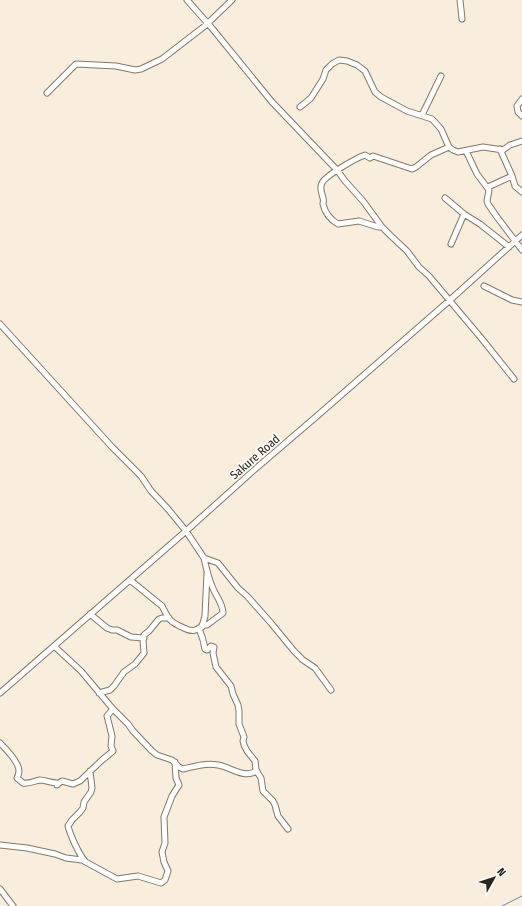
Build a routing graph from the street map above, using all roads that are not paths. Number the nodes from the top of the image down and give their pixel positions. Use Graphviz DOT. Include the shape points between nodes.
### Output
graph roads {
  1 [pos="187,0"];
  2 [pos="232,0"];
  3 [pos="460,0"];
  4 [pos="462,19"];
  5 [pos="207,23"];
  6 [pos="441,76"];
  7 [pos="47,93"];
  8 [pos="522,98"];
  9 [pos="300,107"];
  10 [pos="422,115"];
  11 [pos="522,116"];
  12 [pos="522,141"];
  13 [pos="449,147"];
  14 [pos="500,149"];
  15 [pos="466,151"];
  16 [pos="337,170"];
  17 [pos="512,176"];
  18 [pos="488,187"];
  19 [pos="522,192"];
  20 [pos="445,198"];
  21 [pos="464,214"];
  22 [pos="382,227"];
  23 [pos="522,235"];
  24 [pos="515,241"];
  25 [pos="451,244"];
  26 [pos="509,247"];
  27 [pos="522,250"];
  28 [pos="484,286"];
  29 [pos="450,300"];
  30 [pos="522,302"];
  31 [pos="0,324"];
  32 [pos="514,379"];
  33 [pos="186,531"];
  34 [pos="204,558"];
  35 [pos="207,574"];
  36 [pos="130,580"];
  37 [pos="90,614"];
  38 [pos="168,618"];
  39 [pos="201,627"];
  40 [pos="144,638"];
  41 [pos="54,646"];
  42 [pos="330,690"];
  43 [pos="0,693"];
  44 [pos="99,693"];
  45 [pos="112,709"];
  46 [pos="0,743"];
  47 [pos="175,762"];
  48 [pos="90,771"];
  49 [pos="257,771"];
  50 [pos="288,829"];
  51 [pos="0,845"];
  52 [pos="84,861"];
  53 [pos="0,889"];
  54 [pos="13,906"];
  1 -- 5 [label="street"];
  2 -- 5 [label="street"];
  3 -- 4 [label="street"];
  5 -- 7 [label="street" via="162,59 141,69 76,64"];
  5 -- 16 [label="street" via="272,102"];
  6 -- 10 [label="street"];
  8 -- 11 [label="street" via="517,106"];
  9 -- 10 [label="street" via="311,98 326,70 339,60 357,65 365,71 375,92 381,97 407,111"];
  10 -- 13 [label="street" via="436,123"];
  12 -- 14 [label="street"];
  13 -- 15 [label="street" via="458,152"];
  13 -- 16 [label="street" via="431,155 416,168 373,156 370,158 365,154"];
  14 -- 15 [label="street" via="483,147"];
  14 -- 17 [label="street"];
  15 -- 18 [label="street" via="477,174"];
  16 -- 22 [label="street"];
  16 -- 22 [label="street" via="324,179 320,191 323,205 331,219 338,224 359,221"];
  17 -- 18 [label="street"];
  17 -- 19 [label="street" via="515,186"];
  18 -- 24 [label="street" via="488,204"];
  20 -- 21 [label="street"];
  21 -- 25 [label="street"];
  21 -- 26 [label="street"];
  22 -- 29 [label="street"];
  23 -- 24 [label="street, Sakure Road"];
  24 -- 26 [label="street, Sakure Road"];
  24 -- 27 [label="street"];
  26 -- 29 [label="street, Sakure Road"];
  28 -- 30 [label="street" via="512,300"];
  29 -- 32 [label="street"];
  29 -- 33 [label="street, Sakure Road"];
  31 -- 33 [label="street" via="141,476 151,492"];
  33 -- 34 [label="street"];
  33 -- 36 [label="street, Sakure Road"];
  34 -- 35 [label="street"];
  34 -- 42 [label="street" via="218,563 294,652 315,668"];
  35 -- 39 [label="street" via="205,616"];
  35 -- 39 [label="street" via="223,612 208,625"];
  36 -- 37 [label="street, Sakure Road"];
  36 -- 38 [label="street" via="162,606"];
  37 -- 40 [label="street" via="107,628 131,637"];
  37 -- 41 [label="street, Sakure Road"];
  38 -- 39 [label="street" via="189,631"];
  38 -- 40 [label="street" via="159,619"];
  39 -- 49 [label="street" via="205,649 214,647 216,667 232,688 239,707 243,742 255,760"];
  40 -- 44 [label="street" via="142,656 124,672 110,690"];
  41 -- 43 [label="street, Sakure Road"];
  41 -- 44 [label="street"];
  44 -- 45 [label="street"];
  45 -- 47 [label="street" via="152,751"];
  45 -- 48 [label="street" via="107,716 113,751"];
  46 -- 48 [label="street" via="17,765 17,778 23,783 41,780 57,785 62,781 73,784"];
  47 -- 49 [label="street" via="184,769 210,764 245,774"];
  47 -- 52 [label="street" via="179,785 164,817 165,843 162,852 168,871 165,880 159,883 138,876 116,879"];
  48 -- 52 [label="street" via="91,792 83,808 68,826"];
  49 -- 50 [label="street" via="263,791 273,801 278,816"];
  51 -- 52 [label="street" via="27,848"];
  53 -- 54 [label="street"];
}
